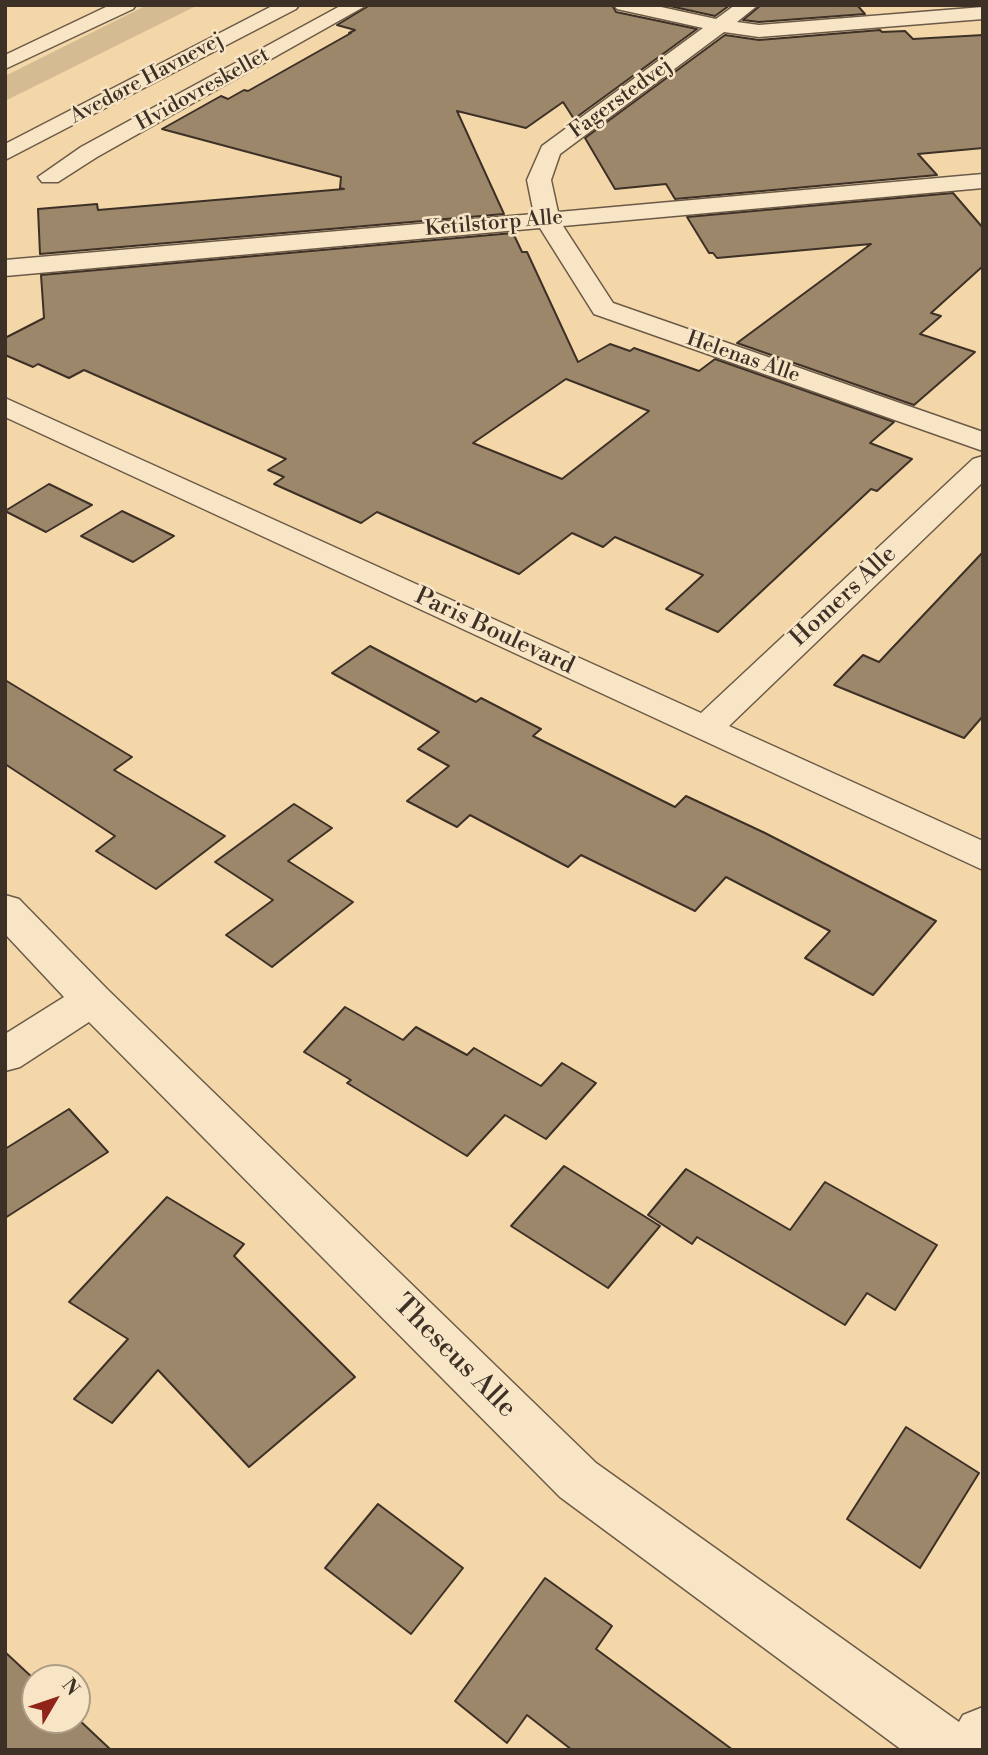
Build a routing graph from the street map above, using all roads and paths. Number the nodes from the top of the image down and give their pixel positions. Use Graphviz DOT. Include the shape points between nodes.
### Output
graph roads {
  1 [pos="126,5"];
  2 [pos="289,5"];
  3 [pos="357,5"];
  4 [pos="624,5"];
  5 [pos="748,5"];
  6 [pos="983,13"];
  7 [pos="720,26"];
  8 [pos="5,63"];
  9 [pos="5,153"];
  10 [pos="50,177"];
  11 [pos="983,181"];
  12 [pos="547,219"];
  13 [pos="5,268"];
  14 [pos="5,406"];
  15 [pos="983,442"];
  16 [pos="983,465"];
  17 [pos="705,729"];
  18 [pos="983,857"];
  19 [pos="5,909"];
  20 [pos="92,1000"];
  21 [pos="5,1055"];
  22 [pos="983,1735"];
  23 [pos="950,1750"];
  24 [pos="975,1750"];
  1 -- 8 [label="street"];
  2 -- 9 [label="street, Avedøre Havnevej"];
  3 -- 10 [label="street, Hvidovreskellet"];
  4 -- 7 [label="street"];
  5 -- 7 [label="street, Fagerstedvej"];
  6 -- 7 [label="street" via="759,31"];
  7 -- 12 [label="street, Fagerstedvej" via="550,151 539,180"];
  11 -- 12 [label="street, Ketilstorp Alle"];
  12 -- 13 [label="street, Ketilstorp Alle"];
  12 -- 15 [label="street, Helenas Alle" via="603,308"];
  14 -- 17 [label="street, Paris Boulevard"];
  16 -- 17 [label="street, Homers Alle"];
  17 -- 18 [label="street, Paris Boulevard"];
  19 -- 20 [label="street, Theseus Alle"];
  20 -- 21 [label="street"];
  20 -- 23 [label="street, Theseus Alle" via="578,1480"];
  22 -- 24 [label="street"];
}
